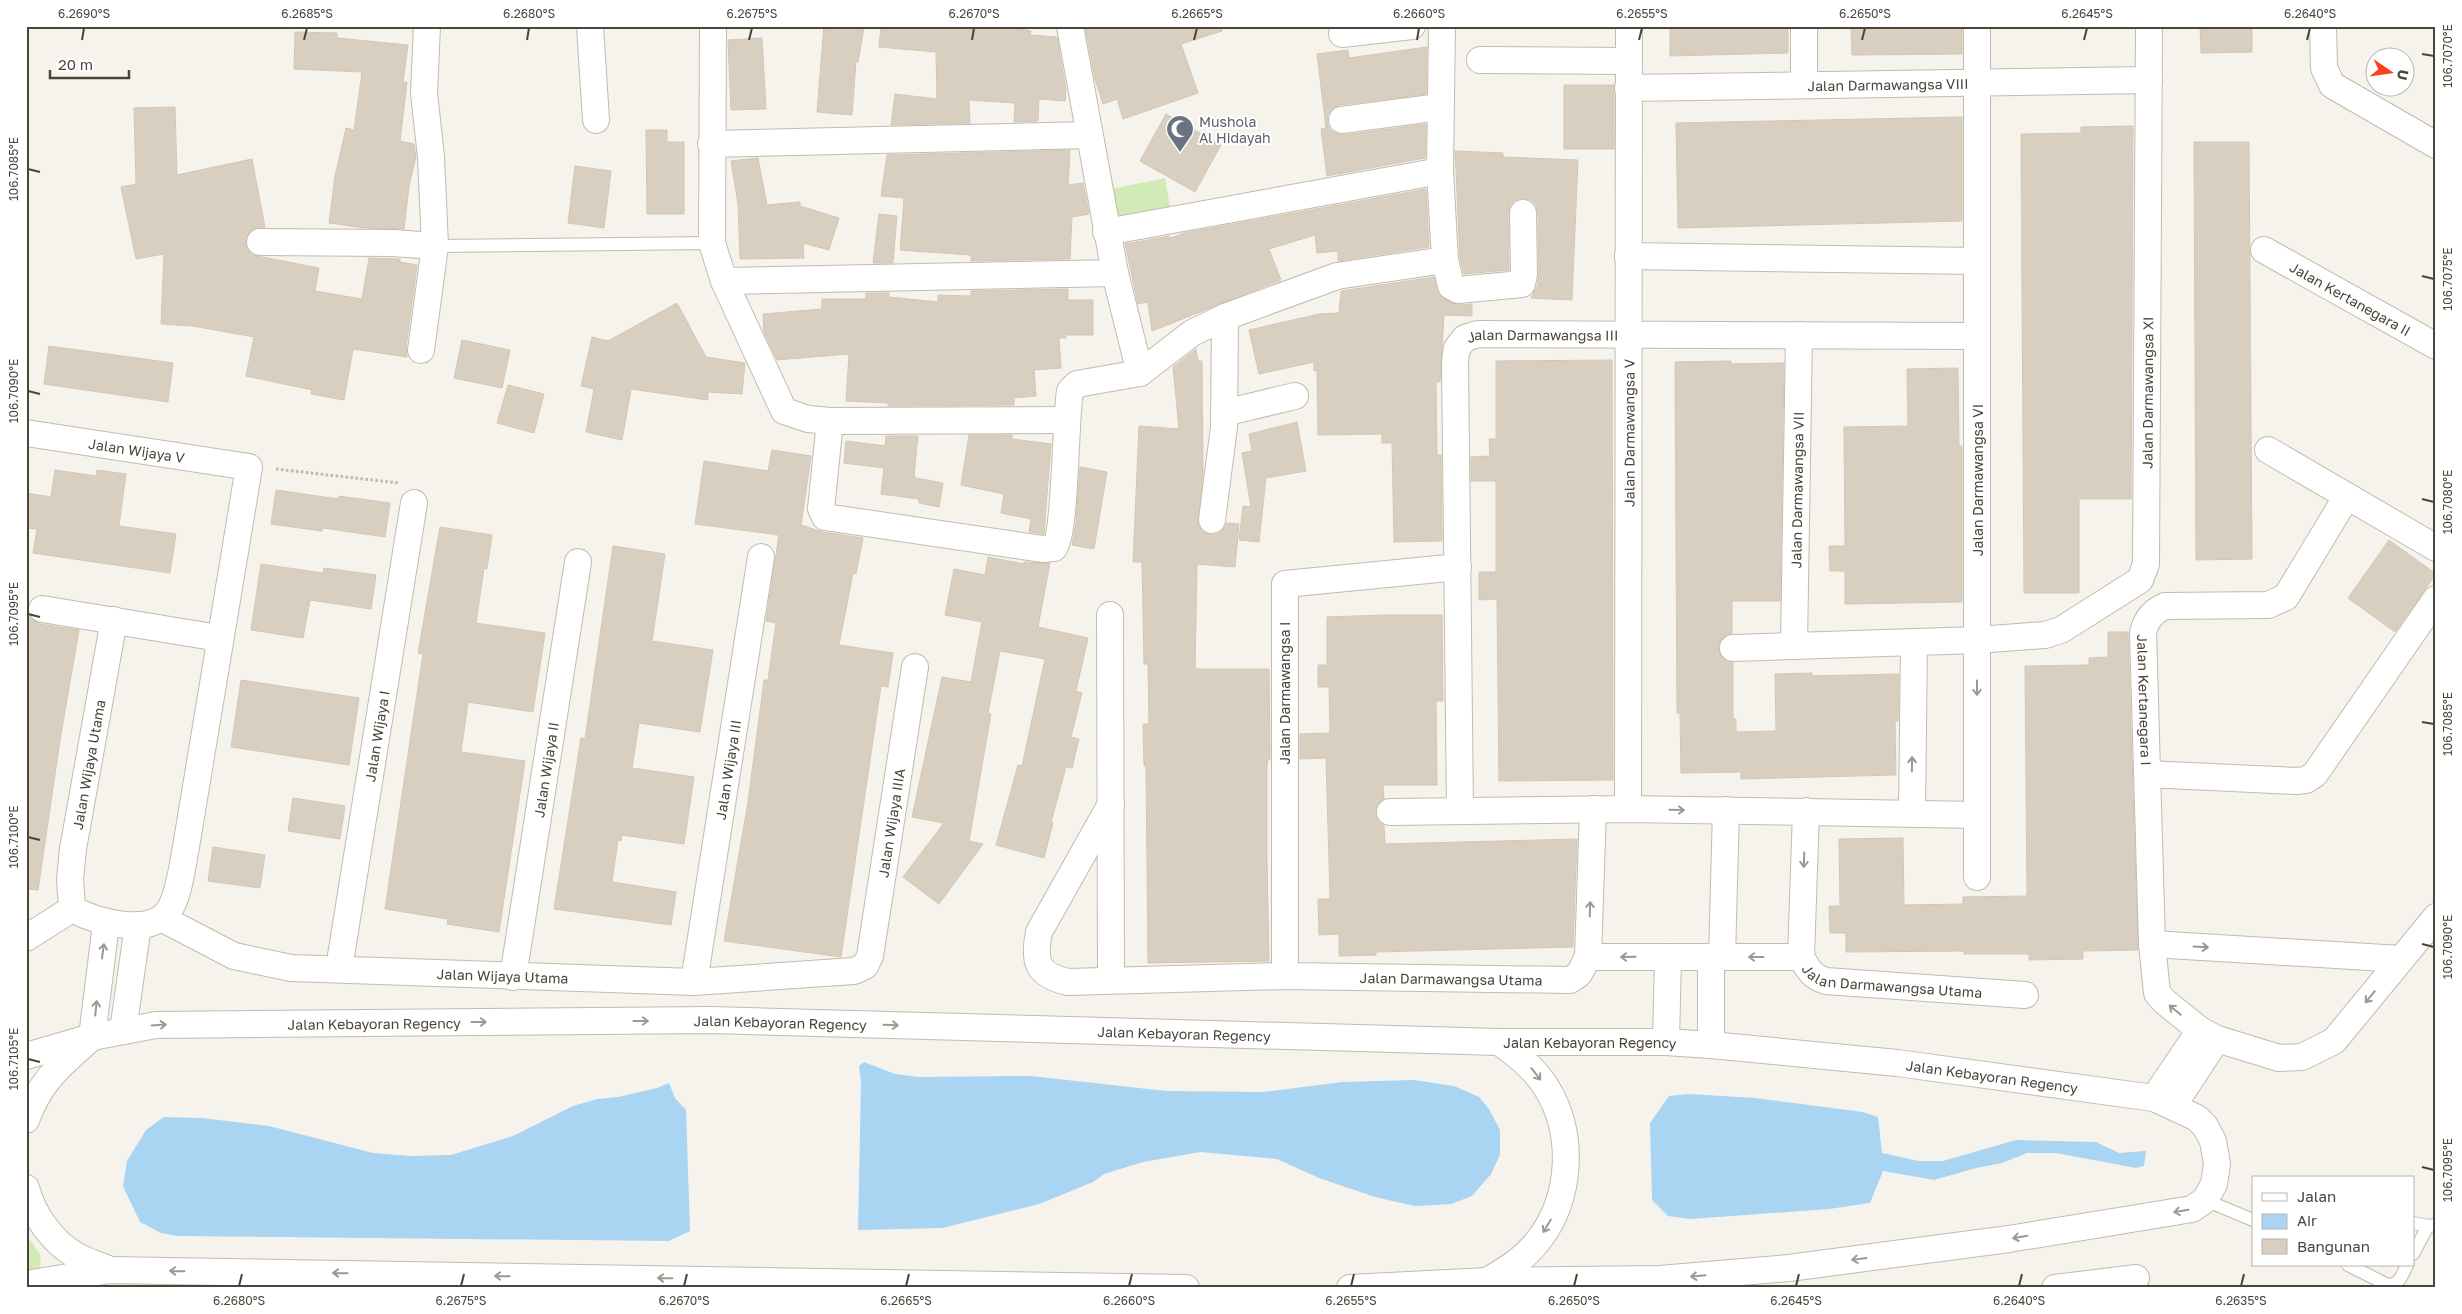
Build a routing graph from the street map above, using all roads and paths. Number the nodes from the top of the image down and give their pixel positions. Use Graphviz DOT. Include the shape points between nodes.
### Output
graph roads {
  1 [pos="427,26"];
  2 [pos="590,26"];
  3 [pos="713,26"];
  4 [pos="1070,26"];
  5 [pos="1412,26"];
  6 [pos="1442,26"];
  7 [pos="1629,26"];
  8 [pos="1804,26"];
  9 [pos="1977,26"];
  10 [pos="2149,26"];
  11 [pos="2323,26"];
  12 [pos="1342,34"];
  13 [pos="1480,60"];
  14 [pos="1629,61"];
  15 [pos="2149,80"];
  16 [pos="1977,82"];
  17 [pos="1804,85"];
  18 [pos="1628,88"];
  19 [pos="1439,107"];
  20 [pos="596,120"];
  21 [pos="1342,120"];
  22 [pos="1089,135"];
  23 [pos="711,144"];
  24 [pos="2436,145"];
  25 [pos="1440,171"];
  26 [pos="1522,213"];
  27 [pos="1106,232"];
  28 [pos="260,242"];
  29 [pos="712,243"];
  30 [pos="434,246"];
  31 [pos="2264,250"];
  32 [pos="1628,256"];
  33 [pos="1446,260"];
  34 [pos="1977,261"];
  35 [pos="1115,273"];
  36 [pos="724,281"];
  37 [pos="1224,317"];
  38 [pos="1628,335"];
  39 [pos="1799,335"];
  40 [pos="1977,336"];
  41 [pos="2436,346"];
  42 [pos="421,350"];
  43 [pos="1140,373"];
  44 [pos="1295,396"];
  45 [pos="1224,414"];
  46 [pos="1066,420"];
  47 [pos="830,421"];
  48 [pos="26,433"];
  49 [pos="2268,450"];
  50 [pos="249,466"];
  51 [pos="2347,496"];
  52 [pos="414,503"];
  53 [pos="1212,520"];
  54 [pos="2436,548"];
  55 [pos="760,557"];
  56 [pos="578,562"];
  57 [pos="1458,567"];
  58 [pos="2436,599"];
  59 [pos="42,609"];
  60 [pos="1110,616"];
  61 [pos="114,620"];
  62 [pos="219,638"];
  63 [pos="1977,640"];
  64 [pos="1914,642"];
  65 [pos="1794,646"];
  66 [pos="1733,648"];
  67 [pos="915,667"];
  68 [pos="2148,774"];
  69 [pos="1111,804"];
  70 [pos="1593,809"];
  71 [pos="1628,809"];
  72 [pos="1726,810"];
  73 [pos="1460,811"];
  74 [pos="1806,811"];
  75 [pos="1390,812"];
  76 [pos="1912,813"];
  77 [pos="1977,815"];
  78 [pos="1977,877"];
  79 [pos="72,909"];
  80 [pos="2436,917"];
  81 [pos="150,922"];
  82 [pos="106,924"];
  83 [pos="26,938"];
  84 [pos="2152,944"];
  85 [pos="1588,957"];
  86 [pos="1668,957"];
  87 [pos="1716,957"];
  88 [pos="1801,957"];
  89 [pos="2401,959"];
  90 [pos="340,968"];
  91 [pos="854,971"];
  92 [pos="1284,976"];
  93 [pos="513,977"];
  94 [pos="1112,980"];
  95 [pos="694,982"];
  96 [pos="2025,995"];
  97 [pos="123,1031"];
  98 [pos="2209,1035"];
  99 [pos="92,1037"];
  100 [pos="1500,1042"];
  101 [pos="1666,1042"];
  102 [pos="1711,1044"];
  103 [pos="26,1056"];
  104 [pos="2164,1102"];
  105 [pos="26,1120"];
  106 [pos="26,1188"];
  107 [pos="2205,1200"];
  108 [pos="2252,1220"];
  109 [pos="2414,1223"];
  110 [pos="2432,1225"];
  111 [pos="2414,1252"];
  112 [pos="2350,1266"];
  113 [pos="2407,1266"];
  114 [pos="110,1270"];
  115 [pos="2136,1278"];
  116 [pos="1487,1281"];
  117 [pos="538,1282"];
  118 [pos="1658,1283"];
  119 [pos="26,1284"];
  120 [pos="1620,1284"];
  121 [pos="1186,1288"];
  122 [pos="1350,1288"];
  123 [pos="2055,1288"];
  1 -- 30 [label="street" via="424,93 432,157"];
  2 -- 20 [label="street"];
  3 -- 23 [label="street"];
  4 -- 22 [label="street"];
  5 -- 12 [label="street"];
  6 -- 19 [label="street"];
  7 -- 14 [label="street, Jalan Darmawangsa V"];
  8 -- 17 [label="street"];
  9 -- 16 [label="street, Jalan Darmawangsa VI"];
  10 -- 15 [label="street, Jalan Darmawangsa XI"];
  11 -- 24 [label="street" via="2324,68 2332,85"];
  13 -- 14 [label="street"];
  14 -- 18 [label="street, Jalan Darmawangsa V"];
  15 -- 16 [label="street, Jalan Darmawangsa VIII"];
  15 -- 63 [label="street, Jalan Darmawangsa XI" via="2144,573 2140,580 2061,630 2045,635"];
  16 -- 17 [label="street, Jalan Darmawangsa VIII"];
  16 -- 34 [label="street, Jalan Darmawangsa VI"];
  17 -- 18 [label="street, Jalan Darmawangsa VIII"];
  18 -- 32 [label="street, Jalan Darmawangsa V"];
  19 -- 21 [label="street"];
  19 -- 25 [label="street"];
  22 -- 23 [label="street"];
  22 -- 27 [label="street"];
  23 -- 29 [label="street"];
  25 -- 27 [label="street"];
  25 -- 33 [label="street"];
  26 -- 33 [label="street" via="1522,284 1454,289 1448,281"];
  27 -- 35 [label="street"];
  28 -- 30 [label="street" via="394,242"];
  29 -- 30 [label="lane"];
  29 -- 36 [label="street"];
  30 -- 42 [label="street"];
  31 -- 41 [label="street, Jalan Kertanegara II"];
  32 -- 34 [label="street"];
  32 -- 38 [label="street, Jalan Darmawangsa V"];
  33 -- 37 [label="street" via="1337,276"];
  34 -- 40 [label="street, Jalan Darmawangsa VI"];
  35 -- 36 [label="street"];
  35 -- 43 [label="street"];
  36 -- 47 [label="street" via="784,411 808,419"];
  37 -- 43 [label="street" via="1192,334"];
  37 -- 45 [label="street"];
  38 -- 39 [label="street, Jalan Darmawangsa III"];
  38 -- 57 [label="street, Jalan Darmawangsa III" via="1478,334 1464,338 1457,348 1455,361"];
  38 -- 71 [label="street, Jalan Darmawangsa V"];
  39 -- 40 [label="street, Jalan Darmawangsa III"];
  39 -- 65 [label="street, Jalan Darmawangsa VII"];
  40 -- 63 [label="street, Jalan Darmawangsa VI"];
  43 -- 46 [label="street" via="1073,386"];
  44 -- 45 [label="street"];
  45 -- 53 [label="street"];
  46 -- 47 [label="street"];
  46 -- 47 [label="street" via="1060,535 1056,546 1047,549 825,517 820,509"];
  48 -- 50 [label="street, Jalan Wijaya V"];
  49 -- 51 [label="street"];
  50 -- 52 [label="path" via="396,482 413,493"];
  50 -- 62 [label="street"];
  51 -- 54 [label="street"];
  51 -- 68 [label="street, Jalan Kertanegara I" via="2286,597 2268,605 2164,606 2154,610 2143,632"];
  52 -- 90 [label="street, Jalan Wijaya I"];
  55 -- 95 [label="street, Jalan Wijaya III"];
  56 -- 93 [label="street, Jalan Wijaya II"];
  57 -- 73 [label="street, Jalan Darmawangsa III"];
  57 -- 92 [label="street, Jalan Darmawangsa I" via="1285,584"];
  58 -- 68 [label="street, Jalan Kertanegara I" via="2315,774 2306,780"];
  59 -- 61 [label="street"];
  60 -- 69 [label="street"];
  61 -- 62 [label="street"];
  61 -- 79 [label="street, Jalan Wijaya Utama" via="73,849"];
  62 -- 81 [label="street" via="176,893 171,907"];
  63 -- 64 [label="street"];
  63 -- 77 [label="street, Jalan Darmawangsa VI, one-way"];
  64 -- 65 [label="street"];
  76 -- 64 [label="street, one-way"];
  65 -- 66 [label="street"];
  67 -- 91 [label="street, Jalan Wijaya IIIA" via="870,956 865,966"];
  68 -- 84 [label="street, Jalan Kertanegara I"];
  69 -- 94 [label="street"];
  69 -- 94 [label="street, Jalan Darmawangsa Utama" via="1039,932 1036,948 1040,970 1054,979 1068,982"];
  70 -- 71 [label="street"];
  70 -- 73 [label="street"];
  85 -- 70 [label="street, one-way"];
  71 -- 72 [label="street, one-way"];
  72 -- 74 [label="street"];
  72 -- 87 [label="street"];
  73 -- 75 [label="street"];
  74 -- 76 [label="street"];
  74 -- 88 [label="street, one-way"];
  76 -- 77 [label="street"];
  77 -- 78 [label="street, Jalan Darmawangsa VI"];
  79 -- 82 [label="street, Jalan Wijaya Utama"];
  79 -- 83 [label="street"];
  80 -- 89 [label="street"];
  81 -- 82 [label="street, Jalan Wijaya Utama"];
  81 -- 90 [label="street, Jalan Wijaya Utama" via="234,956 290,968"];
  81 -- 97 [label="street"];
  99 -- 82 [label="street, one-way"];
  84 -- 89 [label="street, one-way"];
  98 -- 84 [label="street, Jalan Kertanegara I, one-way" via="2158,993"];
  86 -- 85 [label="street, Jalan Darmawangsa Utama, one-way"];
  85 -- 92 [label="street, Jalan Darmawangsa Utama" via="1579,974 1570,980"];
  86 -- 87 [label="street, Jalan Darmawangsa Utama"];
  86 -- 101 [label="street"];
  88 -- 87 [label="street, Jalan Darmawangsa Utama, one-way"];
  87 -- 102 [label="street"];
  88 -- 96 [label="street, Jalan Darmawangsa Utama" via="1809,972 1826,981"];
  89 -- 98 [label="street, one-way" via="2334,1041 2302,1057 2279,1058"];
  90 -- 93 [label="street, Jalan Wijaya Utama"];
  91 -- 95 [label="street, Jalan Wijaya Utama"];
  92 -- 94 [label="street, Jalan Darmawangsa Utama"];
  93 -- 95 [label="street, Jalan Wijaya Utama"];
  97 -- 99 [label="street, Jalan Kebayoran Regency"];
  97 -- 100 [label="street, Jalan Kebayoran Regency, one-way" via="156,1025 712,1020"];
  98 -- 104 [label="street"];
  99 -- 103 [label="street, Jalan Kebayoran Regency"];
  99 -- 105 [label="street" via="59,1067 36,1095"];
  100 -- 101 [label="street, Jalan Kebayoran Regency"];
  100 -- 116 [label="street, one-way" via="1526,1062 1546,1087 1560,1117 1566,1157 1564,1182 1555,1213 1538,1241 1515,1264"];
  101 -- 102 [label="street, Jalan Kebayoran Regency"];
  102 -- 104 [label="street, Jalan Kebayoran Regency" via="1897,1063"];
  104 -- 107 [label="street, Jalan Kebayoran Regency" via="2197,1118 2213,1141 2217,1164 2214,1184"];
  106 -- 114 [label="street" via="30,1202 49,1232 77,1256"];
  107 -- 108 [label="lane"];
  107 -- 118 [label="street, one-way" via="2192,1209 2009,1238"];
  109 -- 110 [label="lane"];
  110 -- 111 [label="lane"];
  112 -- 113 [label="lane" via="2394,1285"];
  117 -- 114 [label="street, one-way"];
  114 -- 119 [label="street"];
  115 -- 123 [label="street"];
  116 -- 120 [label="street"];
  116 -- 122 [label="street"];
  121 -- 117 [label="street, one-way"];
  118 -- 120 [label="street"];
}
